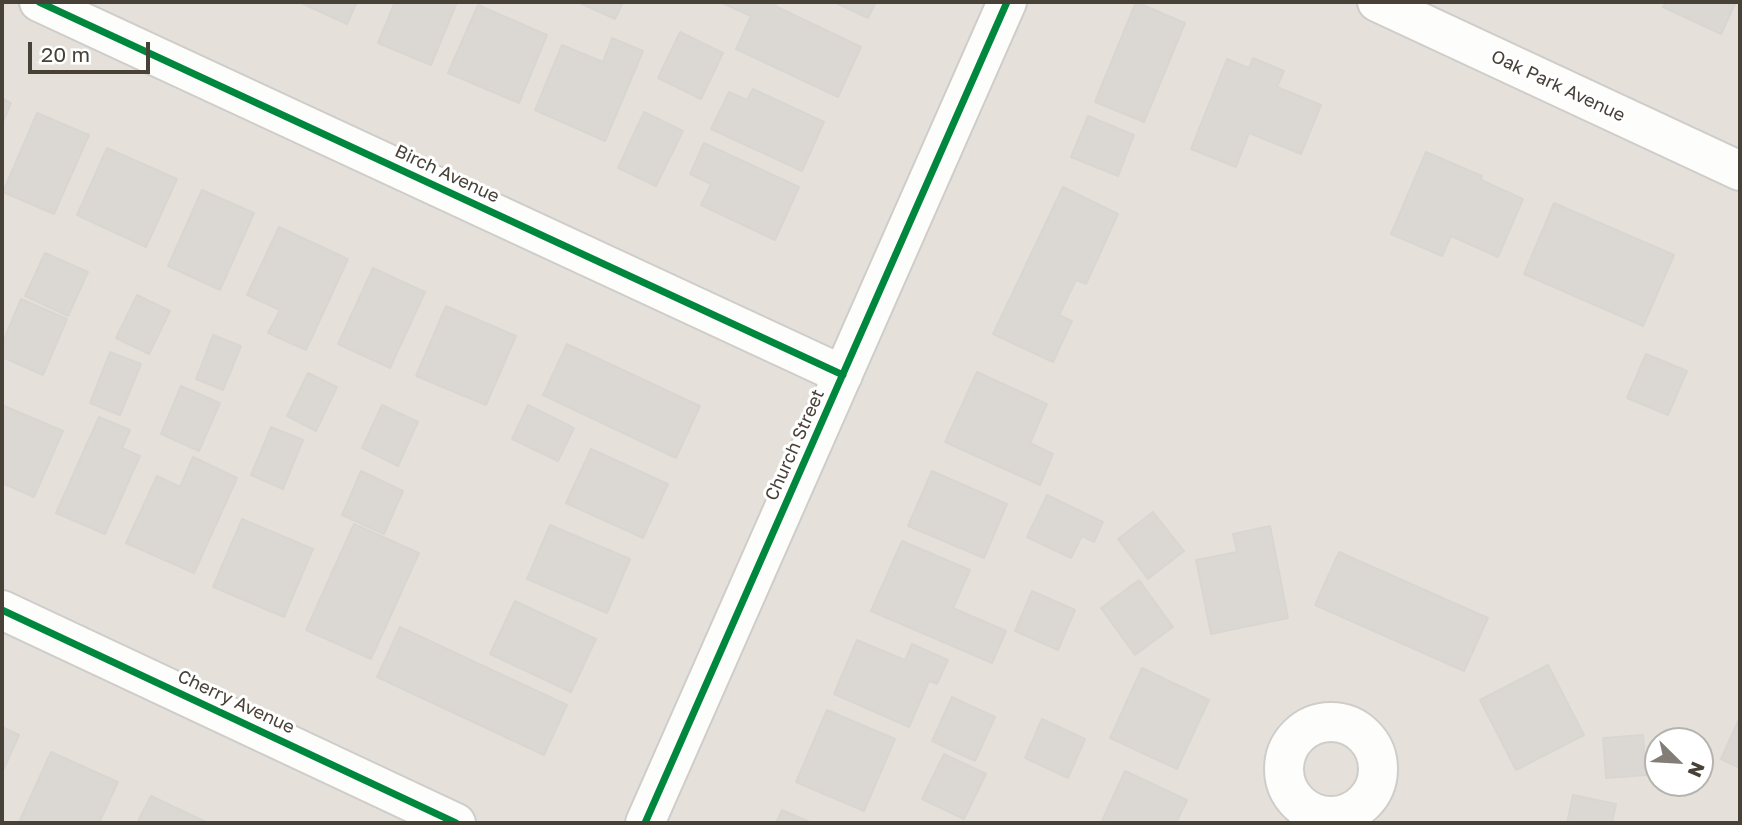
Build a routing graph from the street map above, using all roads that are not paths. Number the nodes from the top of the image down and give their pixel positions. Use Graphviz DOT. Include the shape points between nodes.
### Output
graph roads {
  1 [pos="39,2"];
  2 [pos="1007,2"];
  3 [pos="1377,2"];
  4 [pos="1740,171"];
  5 [pos="843,375"];
  6 [pos="2,610"];
  7 [pos="456,823"];
  8 [pos="645,823"];
  1 -- 5 [label="street, Birch Avenue"];
  2 -- 5 [label="street, Church Street"];
  3 -- 4 [label="street, Oak Park Avenue"];
  5 -- 8 [label="street, Church Street"];
  6 -- 7 [label="street, Cherry Avenue"];
}
